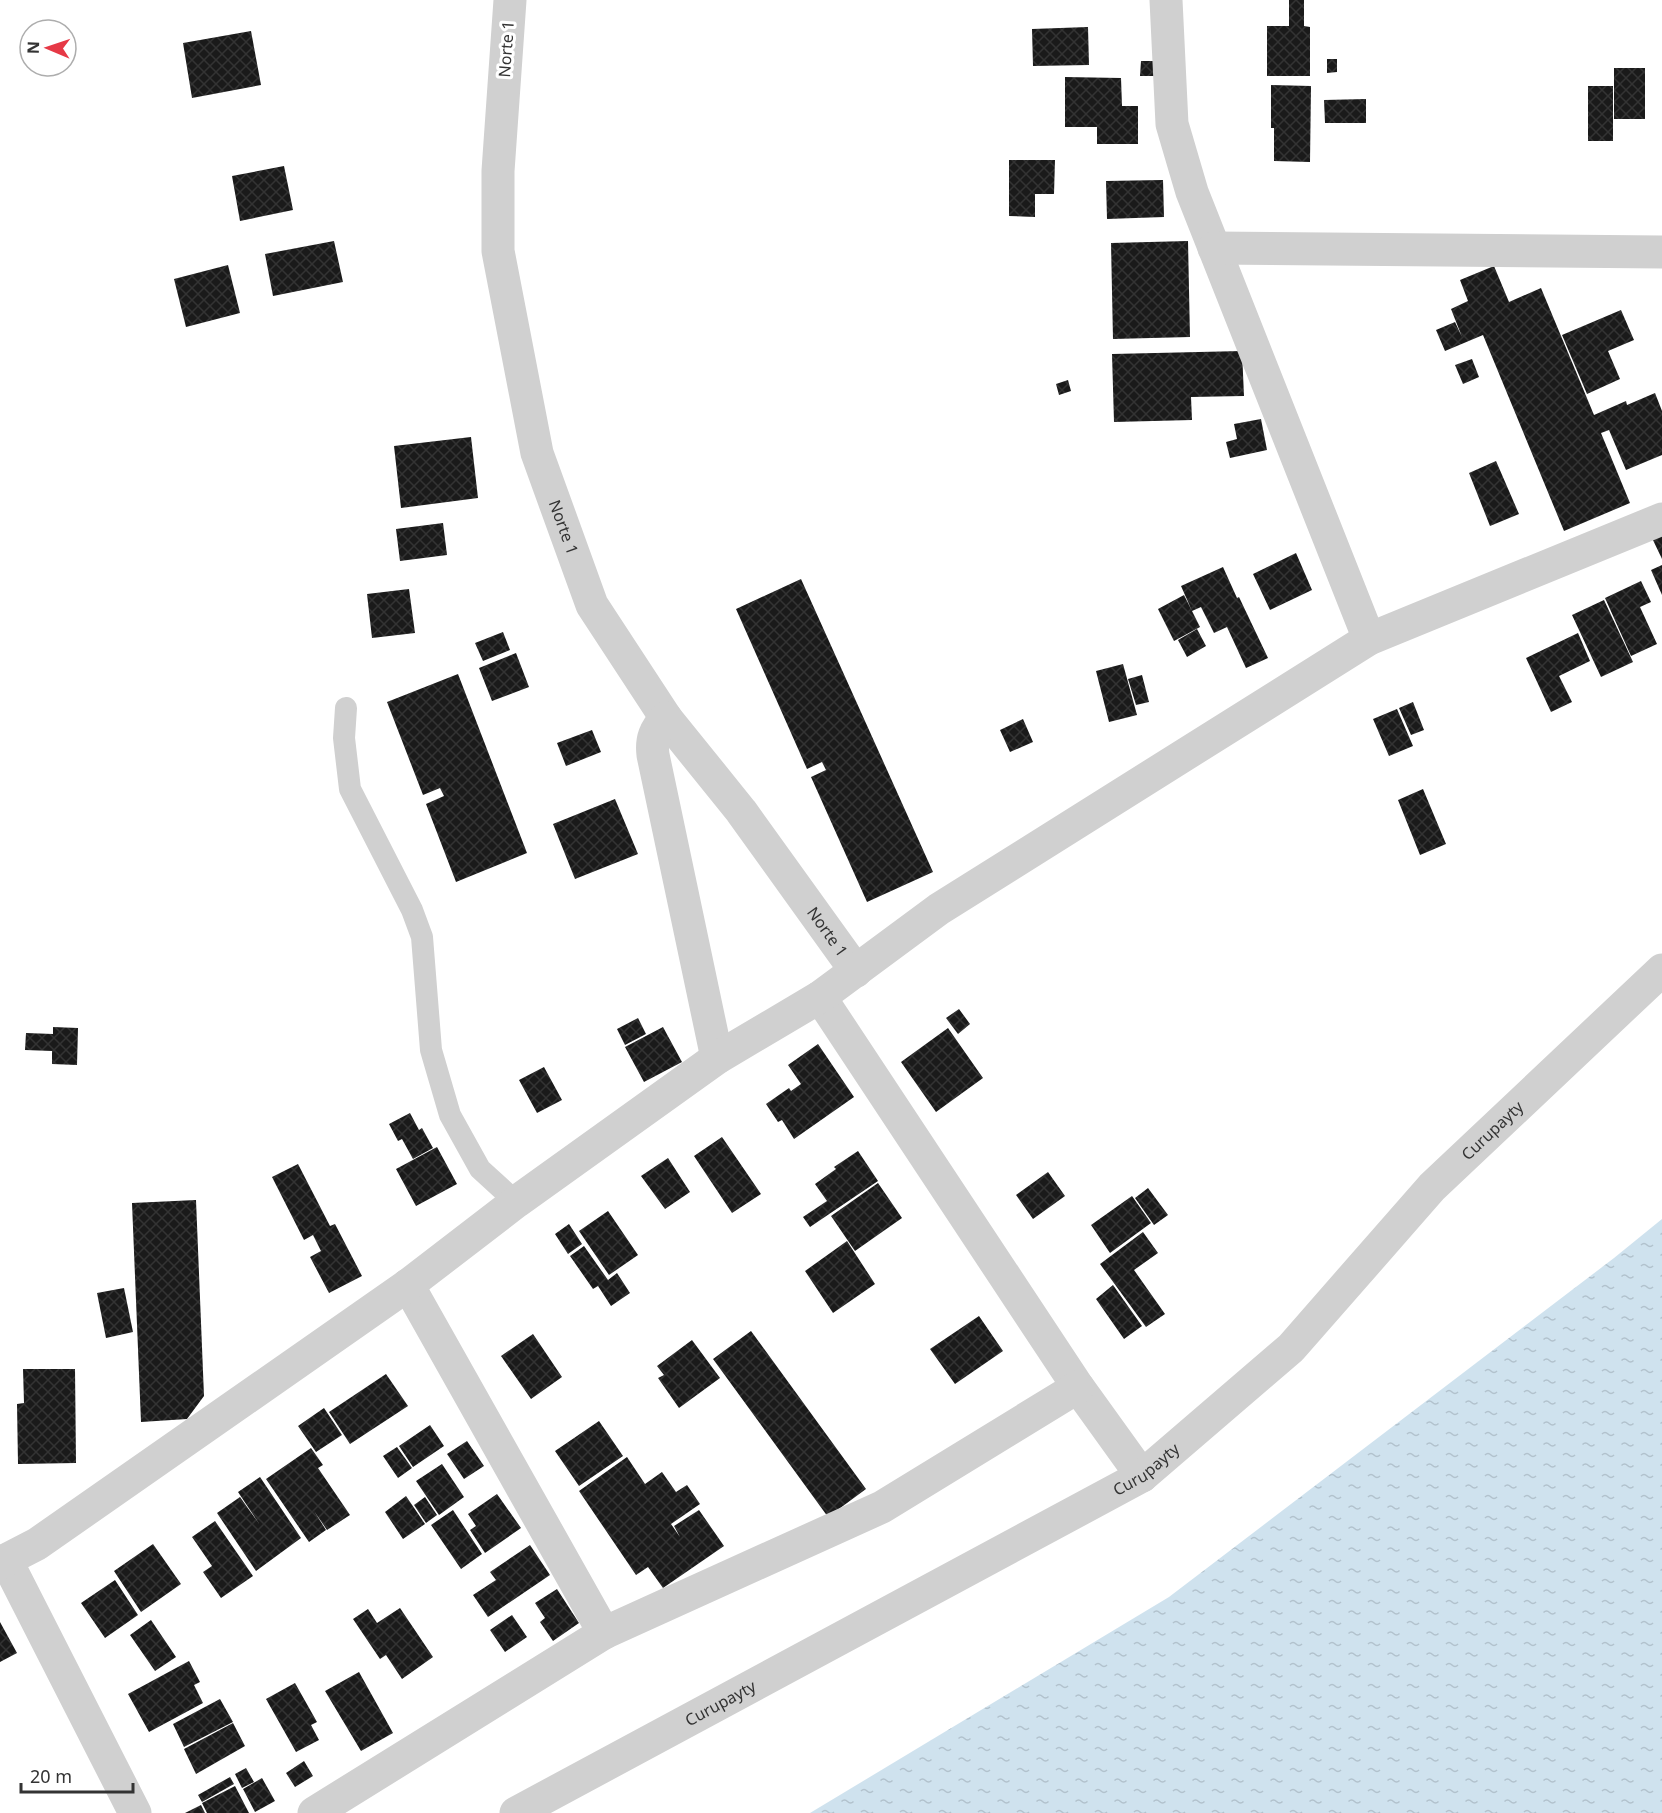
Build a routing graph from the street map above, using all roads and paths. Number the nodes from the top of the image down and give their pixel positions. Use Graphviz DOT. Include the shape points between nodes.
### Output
graph roads {
  1 [pos="510,0"];
  2 [pos="1166,0"];
  3 [pos="1214,248"];
  4 [pos="1662,252"];
  5 [pos="1662,519"];
  6 [pos="1369,639"];
  7 [pos="346,708"];
  8 [pos="666,718"];
  9 [pos="1662,970"];
  10 [pos="856,971"];
  11 [pos="820,997"];
  12 [pos="717,1058"];
  13 [pos="516,1202"];
  14 [pos="408,1285"];
  15 [pos="1078,1387"];
  16 [pos="1142,1476"];
  17 [pos="3,1561"];
  18 [pos="604,1633"];
  19 [pos="135,1813"];
  20 [pos="314,1813"];
  21 [pos="516,1813"];
  1 -- 8 [label="street, Norte 1" via="498,171 498,252 537,453 591,605"];
  2 -- 3 [label="street" via="1172,124"];
  3 -- 4 [label="street"];
  3 -- 6 [label="street"];
  5 -- 6 [label="street"];
  6 -- 10 [label="street" via="939,909"];
  7 -- 13 [label="lane" via="344,738 350,789 422,937 431,1050 450,1115 480,1169"];
  8 -- 10 [label="street, Norte 1" via="741,811"];
  8 -- 12 [label="street" via="654,731 653,755"];
  9 -- 16 [label="street, Curupayty" via="1432,1187 1291,1347"];
  10 -- 11 [label="street"];
  11 -- 12 [label="street"];
  11 -- 15 [label="street"];
  12 -- 13 [label="street"];
  13 -- 14 [label="street"];
  14 -- 17 [label="street" via="37,1544"];
  14 -- 18 [label="street"];
  15 -- 16 [label="street"];
  15 -- 18 [label="street" via="882,1507"];
  16 -- 21 [label="street, Curupayty"];
  17 -- 19 [label="street"];
  18 -- 20 [label="street"];
}
